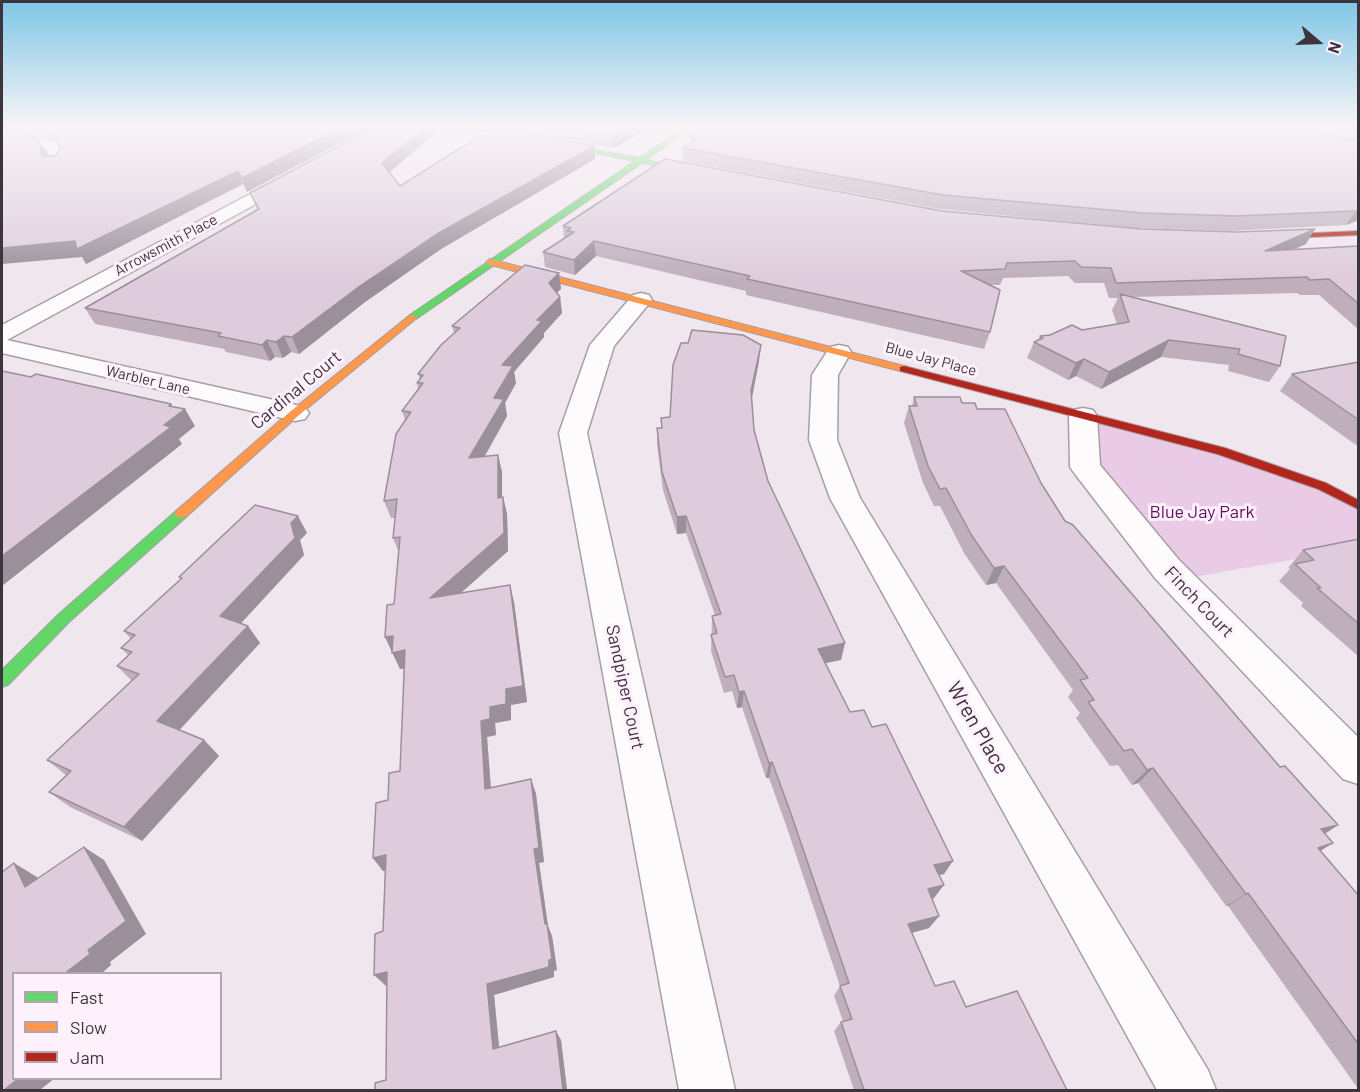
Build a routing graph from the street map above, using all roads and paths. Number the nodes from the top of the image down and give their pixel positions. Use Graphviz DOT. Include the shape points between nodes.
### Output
graph roads {
  1 [pos="292,178"];
  2 [pos="614,178"];
  3 [pos="1355,236"];
  4 [pos="1253,238"];
  5 [pos="490,262"];
  6 [pos="641,300"];
  7 [pos="2,334"];
  8 [pos="2,346"];
  9 [pos="839,352"];
  10 [pos="295,413"];
  11 [pos="1083,416"];
  12 [pos="1134,457"];
  13 [pos="1359,505"];
  14 [pos="1297,511"];
  15 [pos="1256,517"];
  16 [pos="1320,523"];
  17 [pos="1343,531"];
  18 [pos="1334,535"];
  19 [pos="2,680"];
  20 [pos="1359,765"];
  21 [pos="707,1090"];
  22 [pos="1188,1090"];
  1 -- 7 [label="street, Arrowsmith Place"];
  2 -- 5 [label="street, Cardinal Court"];
  3 -- 4 [label="street"];
  5 -- 6 [label="street, Blue Jay Place"];
  5 -- 10 [label="street, Cardinal Court" via="422,309"];
  6 -- 9 [label="street, Blue Jay Place"];
  6 -- 21 [label="street, Sandpiper Court" via="602,345 573,433"];
  8 -- 10 [label="street, Warbler Lane"];
  9 -- 11 [label="street, Blue Jay Place"];
  9 -- 22 [label="street, Wren Place" via="825,375 823,440 845,498"];
  10 -- 19 [label="street, Cardinal Court" via="64,618"];
  11 -- 13 [label="street, Blue Jay Place" via="1221,452 1322,486"];
  11 -- 20 [label="street, Finch Court" via="1085,467 1167,569"];
  12 -- 15 [label="path" via="1170,479 1208,484"];
  14 -- 15 [label="path" via="1265,508"];
  15 -- 18 [label="path" via="1278,535 1295,542 1313,544"];
  16 -- 18 [label="path"];
  17 -- 18 [label="path"];
}
